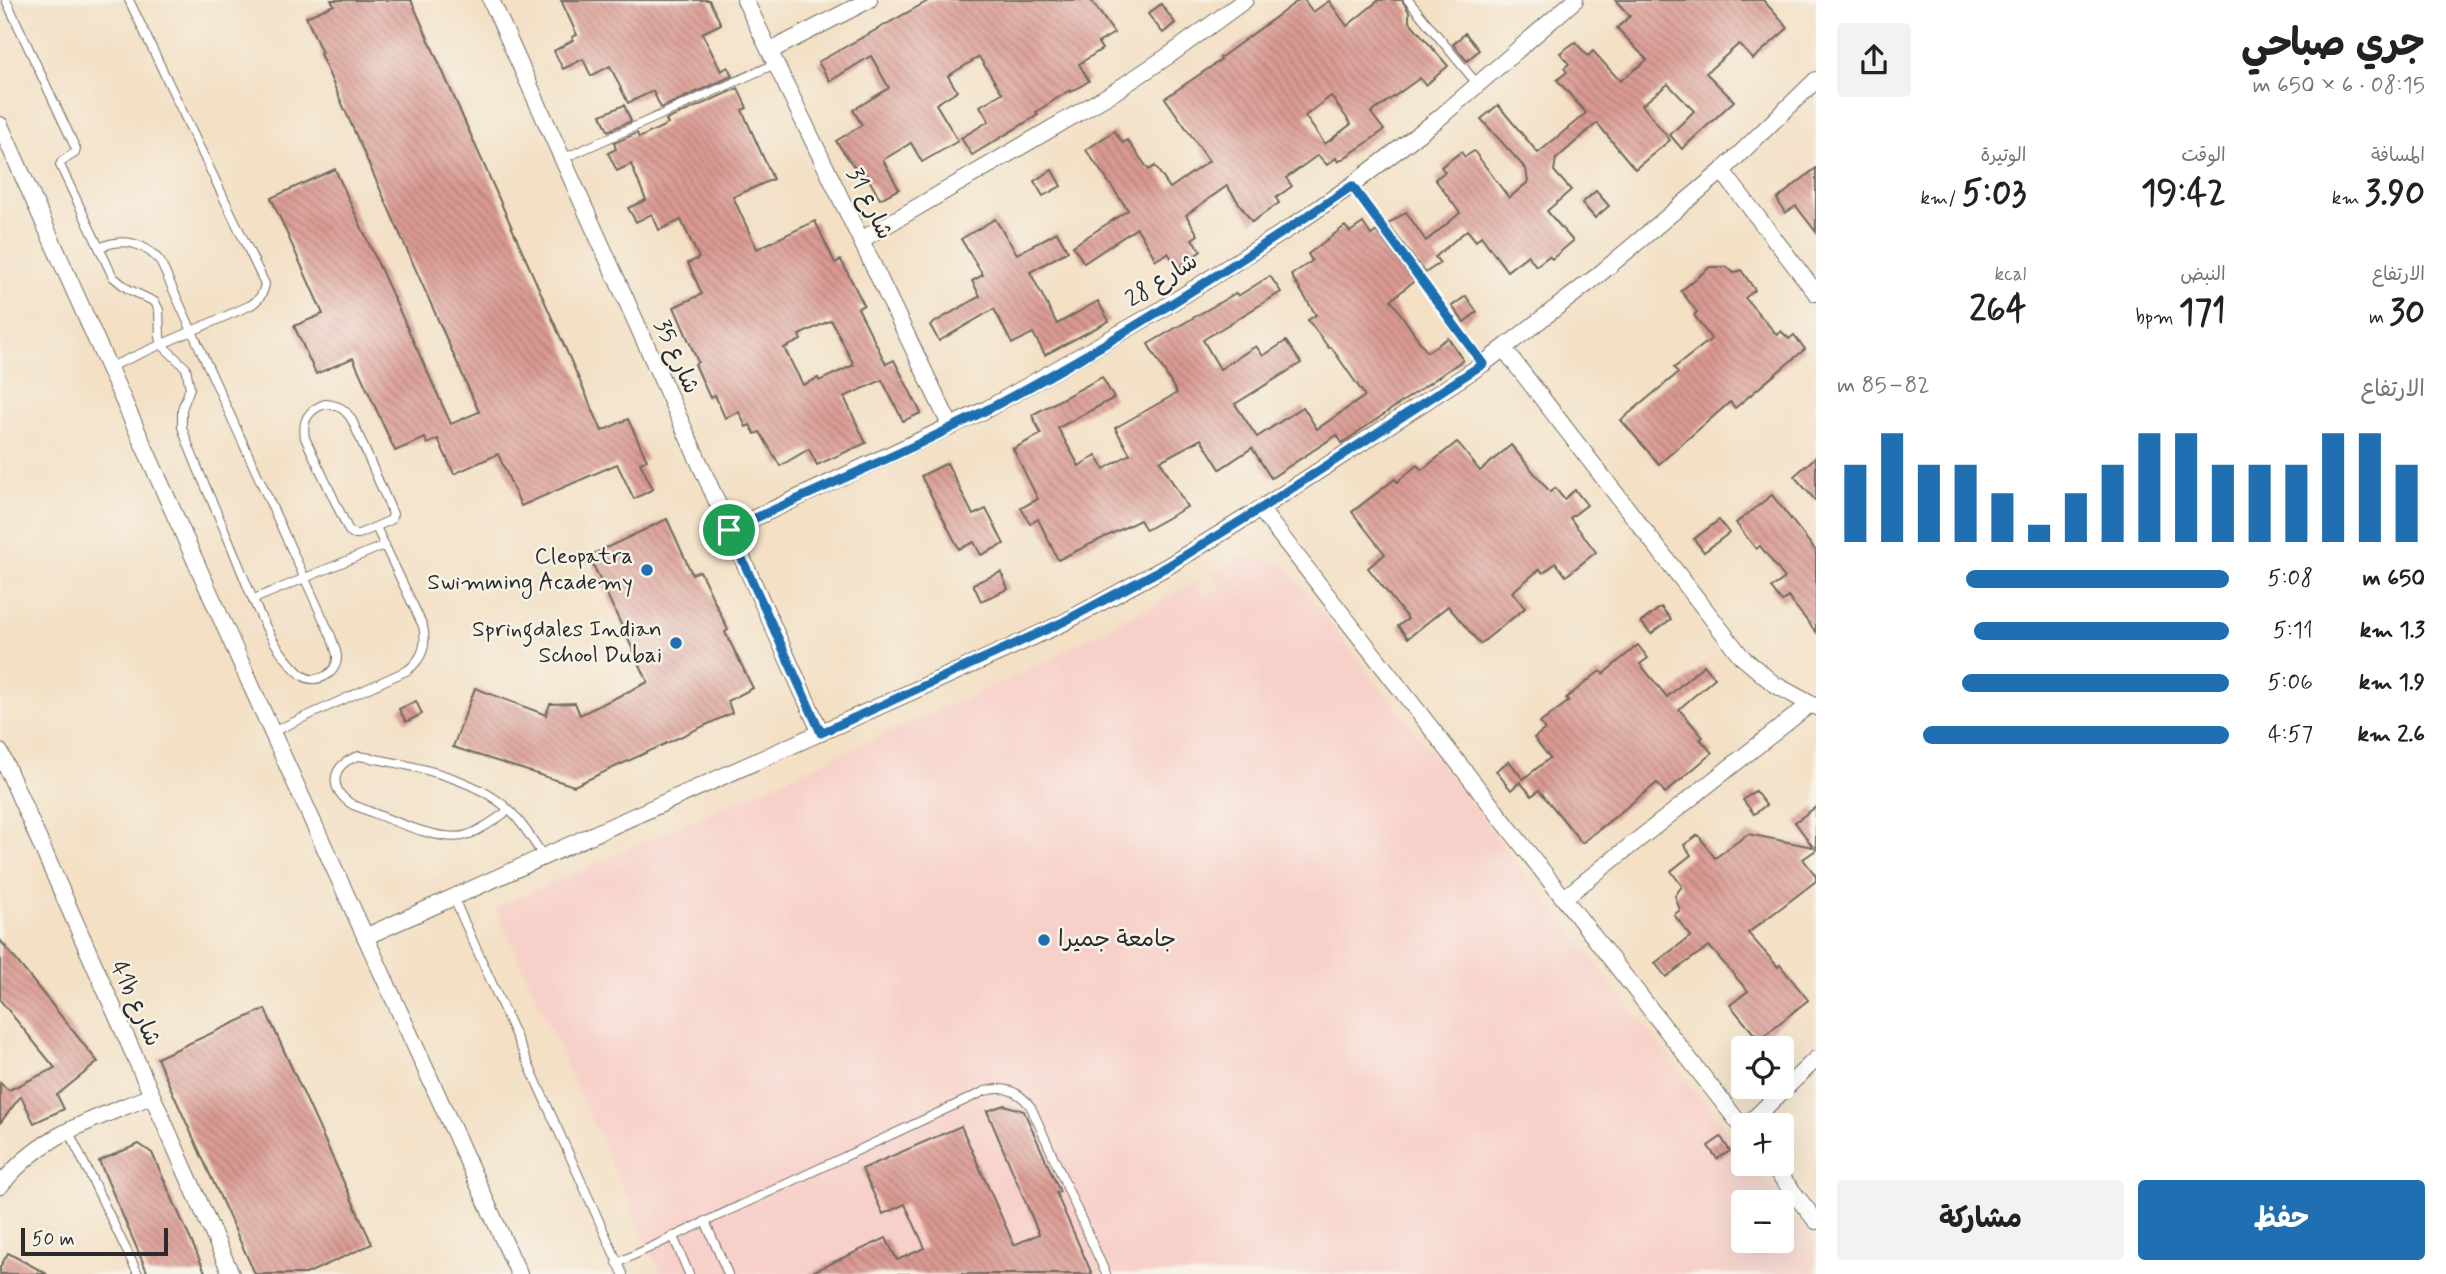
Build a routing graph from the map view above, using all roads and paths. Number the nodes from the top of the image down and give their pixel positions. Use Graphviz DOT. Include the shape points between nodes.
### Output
graph roads {
  1 [pos="6,0"];
  2 [pos="129,0"];
  3 [pos="491,0"];
  4 [pos="745,0"];
  5 [pos="869,0"];
  6 [pos="1245,0"];
  7 [pos="1408,0"];
  8 [pos="1574,0"];
  9 [pos="773,57"];
  10 [pos="1816,80"];
  11 [pos="1478,85"];
  12 [pos="0,125"];
  13 [pos="562,159"];
  14 [pos="1722,171"];
  15 [pos="1352,186"];
  16 [pos="861,240"];
  17 [pos="99,248"];
  18 [pos="1816,293"];
  19 [pos="192,332"];
  20 [pos="162,345"];
  21 [pos="1504,349"];
  22 [pos="1483,364"];
  23 [pos="110,367"];
  24 [pos="951,427"];
  25 [pos="1260,509"];
  26 [pos="376,527"];
  27 [pos="729,530"];
  28 [pos="384,545"];
  29 [pos="303,578"];
  30 [pos="254,599"];
  31 [pos="1813,706"];
  32 [pos="272,732"];
  33 [pos="821,733"];
  34 [pos="0,752"];
  35 [pos="509,810"];
  36 [pos="544,858"];
  37 [pos="1564,898"];
  38 [pos="454,899"];
  39 [pos="367,936"];
  40 [pos="1816,1059"];
  41 [pos="151,1096"];
  42 [pos="1731,1113"];
  43 [pos="1760,1113"];
  44 [pos="68,1130"];
  45 [pos="1780,1176"];
  46 [pos="0,1186"];
  47 [pos="705,1221"];
  48 [pos="1816,1221"];
  49 [pos="673,1236"];
  50 [pos="617,1263"];
  51 [pos="138,1274"];
  52 [pos="231,1274"];
  53 [pos="519,1274"];
  54 [pos="622,1274"];
  55 [pos="689,1274"];
  56 [pos="728,1274"];
  57 [pos="1106,1274"];
  1 -- 17 [label="lane" via="76,149 60,165"];
  2 -- 19 [label="lane" via="265,284 259,300"];
  3 -- 13 [label="street, شارع 35"];
  4 -- 9 [label="street, شارع 31"];
  5 -- 9 [label="street"];
  6 -- 16 [label="street" via="1102,100"];
  7 -- 11 [label="lane"];
  8 -- 11 [label="street, شارع 28"];
  9 -- 13 [label="lane"];
  9 -- 16 [label="street, شارع 31"];
  10 -- 14 [label="street"];
  11 -- 15 [label="street, شارع 28"];
  12 -- 23 [label="street"];
  13 -- 27 [label="street, شارع 35"];
  14 -- 18 [label="street"];
  14 -- 21 [label="street"];
  15 -- 22 [label="lane"];
  15 -- 24 [label="street, شارع 28" via="1135,325"];
  16 -- 24 [label="street, شارع 31"];
  17 -- 19 [label="lane" via="127,242 154,254"];
  17 -- 20 [label="lane" via="120,284 155,302"];
  19 -- 20 [label="lane"];
  19 -- 29 [label="lane"];
  20 -- 23 [label="lane"];
  20 -- 30 [label="lane" via="190,377 182,427"];
  21 -- 22 [label="street"];
  21 -- 31 [label="street" via="1741,656 1774,684"];
  22 -- 25 [label="street"];
  23 -- 32 [label="street"];
  24 -- 27 [label="street, شارع 28"];
  25 -- 33 [label="street" via="1168,566 1063,622"];
  25 -- 37 [label="street"];
  26 -- 26 [label="lane" via="394,514 352,420 337,405 314,408 303,427 305,438 349,531 357,535"];
  26 -- 28 [label="lane"];
  27 -- 33 [label="street, شارع 35"];
  28 -- 29 [label="lane"];
  28 -- 32 [label="lane" via="423,626 423,651 417,662"];
  29 -- 30 [label="lane"];
  29 -- 30 [label="lane" via="337,656 336,666 322,678 304,677 287,660"];
  31 -- 37 [label="street"];
  32 -- 39 [label="street"];
  33 -- 36 [label="street"];
  34 -- 41 [label="street, 41b شارع"];
  35 -- 35 [label="lane" via="464,781 370,758 348,759 336,778 343,799 353,805 440,837 476,832"];
  35 -- 36 [label="lane"];
  36 -- 38 [label="street"];
  37 -- 42 [label="street"];
  38 -- 39 [label="street"];
  38 -- 50 [label="lane"];
  39 -- 53 [label="street"];
  40 -- 43 [label="street"];
  41 -- 44 [label="street"];
  41 -- 52 [label="street, 41b شارع"];
  44 -- 46 [label="street" via="29,1154"];
  44 -- 51 [label="lane"];
  45 -- 48 [label="street"];
  47 -- 49 [label="lane"];
  47 -- 56 [label="lane"];
  47 -- 57 [label="lane" via="998,1088 1023,1096 1031,1107"];
  49 -- 50 [label="lane"];
  49 -- 55 [label="lane"];
  50 -- 54 [label="lane"];
}
